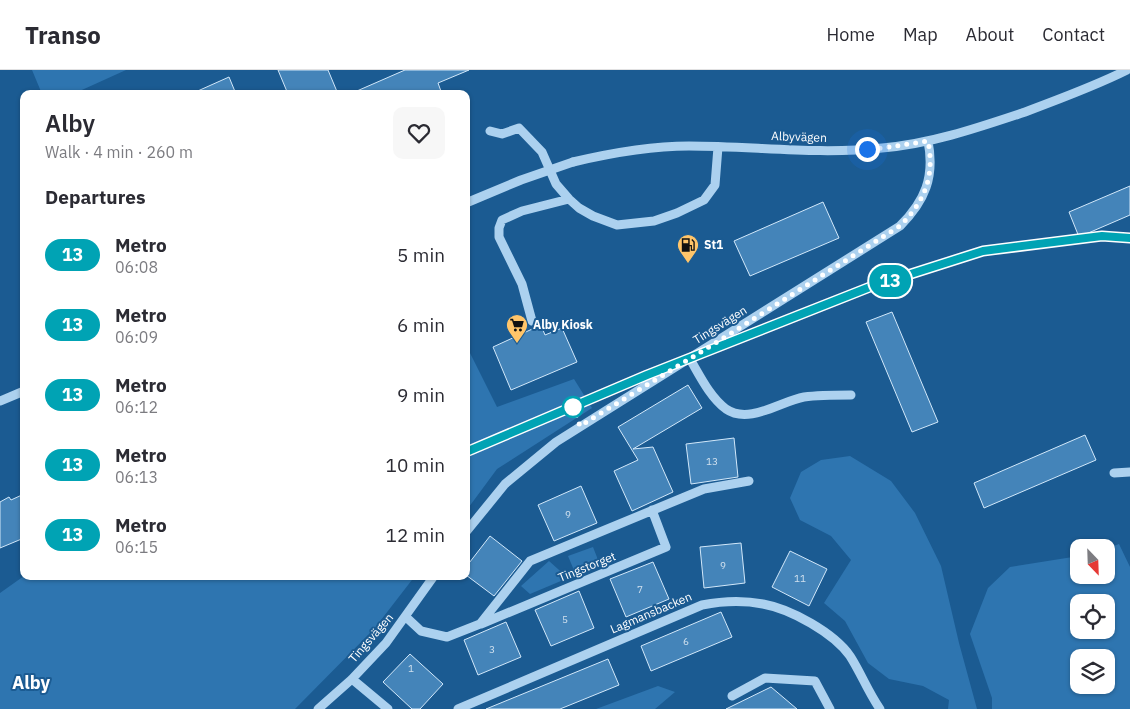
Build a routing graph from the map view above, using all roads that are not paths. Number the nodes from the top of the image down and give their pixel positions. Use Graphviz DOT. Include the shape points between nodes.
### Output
graph roads {
  1 [pos="1127,70"];
  2 [pos="490,131"];
  3 [pos="928,141"];
  4 [pos="718,147"];
  5 [pos="569,199"];
  6 [pos="470,201"];
  7 [pos="532,321"];
  8 [pos="690,359"];
  9 [pos="20,393"];
  10 [pos="850,395"];
  11 [pos="0,401"];
  12 [pos="1130,472"];
  13 [pos="1114,473"];
  14 [pos="749,481"];
  15 [pos="652,510"];
  16 [pos="470,527"];
  17 [pos="431,580"];
  18 [pos="406,617"];
  19 [pos="480,624"];
  20 [pos="352,679"];
  21 [pos="732,696"];
  22 [pos="318,709"];
  23 [pos="388,709"];
  24 [pos="458,709"];
  25 [pos="830,709"];
  26 [pos="880,709"];
  1 -- 3 [label="street, Albyvägen" via="1047,104"];
  2 -- 5 [label="street" via="502,134 519,128 542,152 556,184"];
  3 -- 4 [label="street, Albyvägen" via="835,151"];
  3 -- 8 [label="street, Tingsvägen" via="931,156 924,195 900,226"];
  4 -- 5 [label="street" via="715,185 710,194 677,213 654,221 617,224 593,216"];
  4 -- 6 [label="street, Albyvägen, bridge" via="647,148 610,153 572,162"];
  5 -- 7 [label="street" via="522,211 502,220 499,228 499,237 522,284"];
  8 -- 10 [label="street" via="717,400 728,410 739,414 756,414 803,397"];
  8 -- 16 [label="street, Tingsvägen" via="580,426 536,457 504,484"];
  9 -- 11 [label="street"];
  12 -- 13 [label="street"];
  14 -- 15 [label="street" via="704,489"];
  15 -- 19 [label="street" via="530,561"];
  15 -- 19 [label="street, Tingstorget" via="666,547"];
  17 -- 18 [label="street, Tingsvägen"];
  18 -- 19 [label="street, Tingstorget" via="421,631 447,637"];
  18 -- 20 [label="street, Tingsvägen"];
  20 -- 22 [label="street, Tingsvägen"];
  20 -- 23 [label="street"];
  21 -- 25 [label="street" via="765,678 815,681"];
  24 -- 26 [label="street, Lagmansbacken" via="702,605 723,601 763,603 793,613 826,633 849,655"];
}
